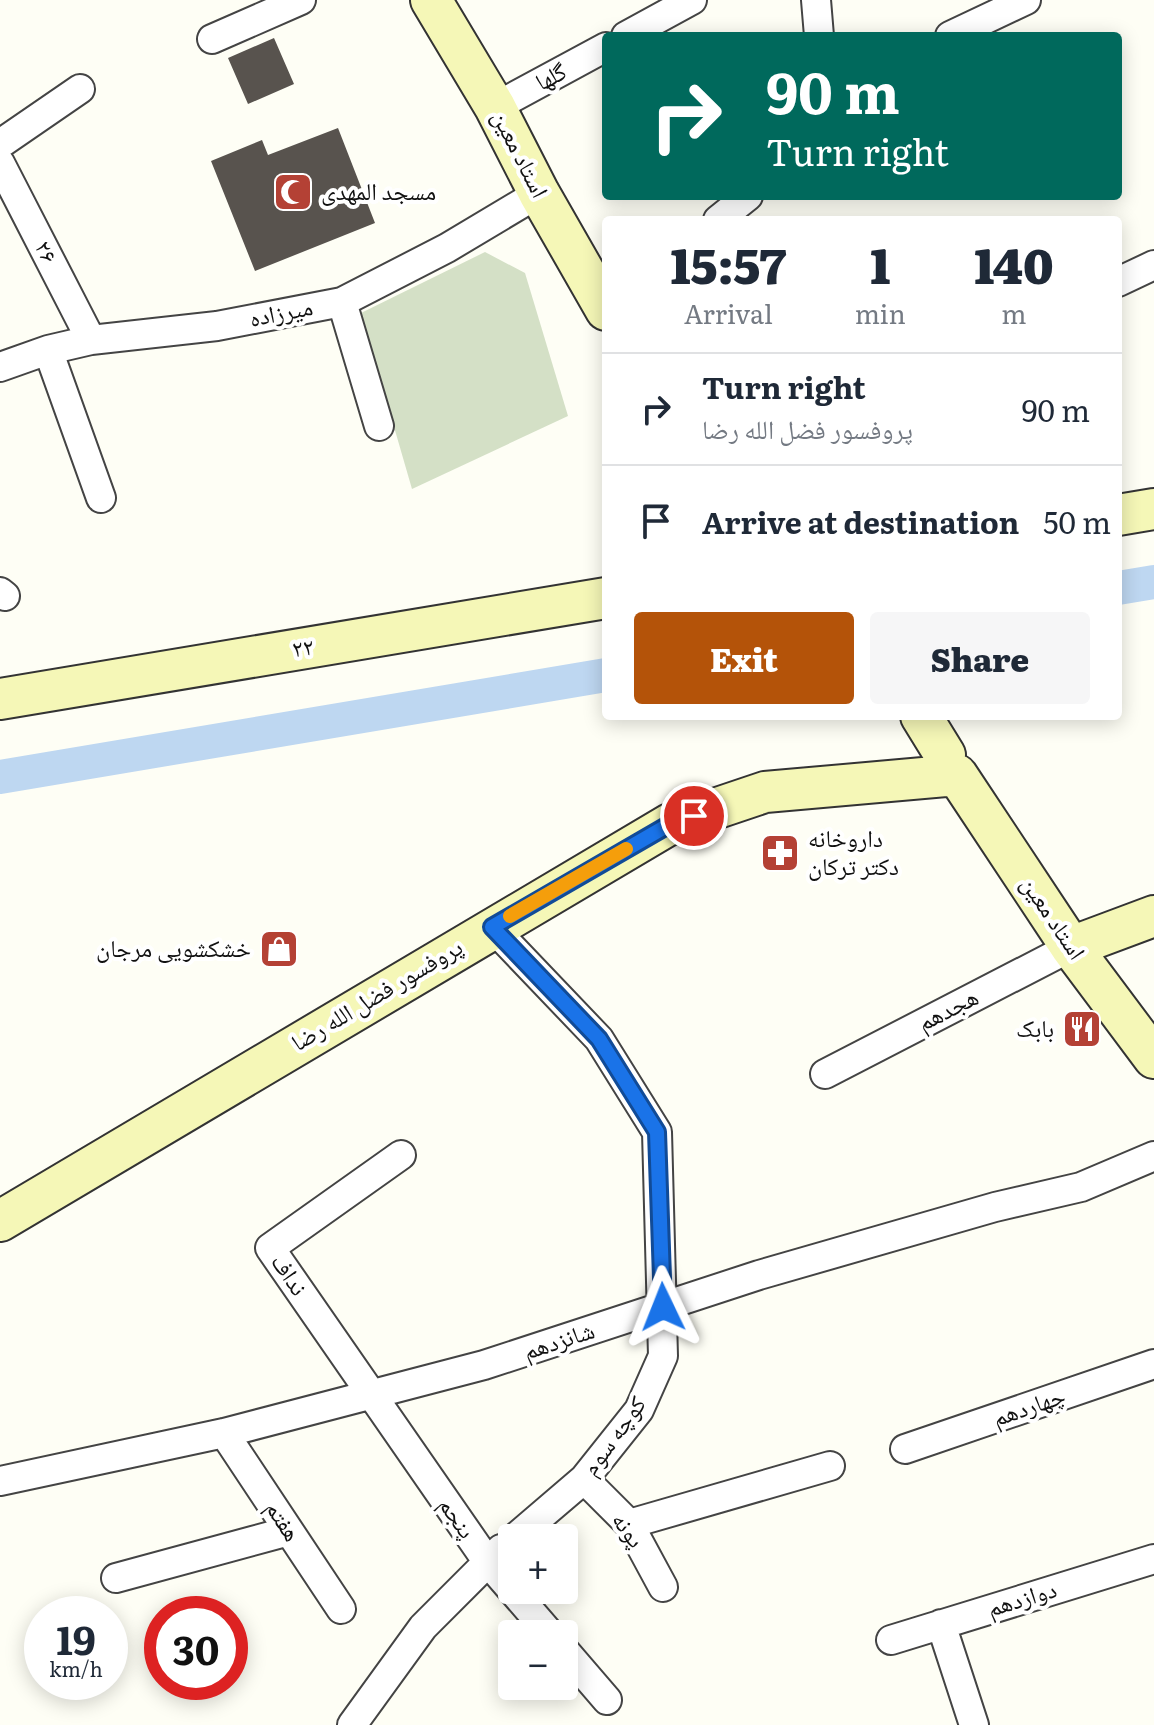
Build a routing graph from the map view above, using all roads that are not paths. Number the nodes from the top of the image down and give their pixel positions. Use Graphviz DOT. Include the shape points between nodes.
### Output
graph roads {
  1 [pos="301,0"];
  2 [pos="431,0"];
  3 [pos="692,0"];
  4 [pos="816,0"];
  5 [pos="1026,0"];
  6 [pos="633,32"];
  7 [pos="819,32"];
  8 [pos="958,32"];
  9 [pos="212,39"];
  10 [pos="602,49"];
  11 [pos="80,89"];
  12 [pos="495,107"];
  13 [pos="0,144"];
  14 [pos="0,163"];
  15 [pos="539,193"];
  16 [pos="743,200"];
  17 [pos="723,216"];
  18 [pos="1154,265"];
  19 [pos="1122,280"];
  20 [pos="602,301"];
  21 [pos="342,302"];
  22 [pos="91,340"];
  23 [pos="48,350"];
  24 [pos="0,367"];
  25 [pos="379,426"];
  26 [pos="101,498"];
  27 [pos="1154,509"];
  28 [pos="1122,514"];
  29 [pos="602,599"];
  30 [pos="0,699"];
  31 [pos="923,720"];
  32 [pos="951,765"];
  33 [pos="1154,916"];
  34 [pos="492,927"];
  35 [pos="1071,947"];
  36 [pos="1154,1058"];
  37 [pos="825,1074"];
  38 [pos="401,1155"];
  39 [pos="1154,1156"];
  40 [pos="0,1221"];
  41 [pos="663,1307"];
  42 [pos="1154,1364"];
  43 [pos="371,1396"];
  44 [pos="224,1433"];
  45 [pos="905,1449"];
  46 [pos="830,1466"];
  47 [pos="584,1479"];
  48 [pos="0,1481"];
  49 [pos="531,1524"];
  50 [pos="629,1524"];
  51 [pos="289,1531"];
  52 [pos="498,1552"];
  53 [pos="1154,1559"];
  54 [pos="487,1561"];
  55 [pos="116,1578"];
  56 [pos="663,1587"];
  57 [pos="341,1609"];
  58 [pos="538,1620"];
  59 [pos="941,1624"];
  60 [pos="891,1640"];
  61 [pos="578,1666"];
  62 [pos="607,1700"];
  63 [pos="352,1725"];
  64 [pos="974,1725"];
  1 -- 9 [label="street"];
  2 -- 12 [label="main road, استاد معین"];
  3 -- 6 [label="street"];
  4 -- 7 [label="street"];
  5 -- 8 [label="street"];
  10 -- 12 [label="street, گلها"];
  11 -- 13 [label="street"];
  12 -- 15 [label="main road, استاد معین"];
  14 -- 22 [label="street, ۲۶"];
  15 -- 20 [label="main road, استاد معین"];
  15 -- 21 [label="street, میرزاده"];
  16 -- 17 [label="street"];
  18 -- 19 [label="street"];
  21 -- 22 [label="street, میرزاده" via="217,326"];
  21 -- 25 [label="street"];
  22 -- 23 [label="street, میرزاده"];
  23 -- 24 [label="street, میرزاده"];
  23 -- 26 [label="street"];
  27 -- 28 [label="main road"];
  29 -- 30 [label="main road, ۲۲"];
  31 -- 32 [label="main road, استاد معین"];
  32 -- 34 [label="main road, پروفسور فضل الله رضا" via="765,792 670,824"];
  32 -- 35 [label="main road, استاد معین"];
  33 -- 35 [label="main road"];
  34 -- 40 [label="main road, پروفسور فضل الله رضا"];
  34 -- 41 [label="street, کوچه سوم" via="599,1039 657,1132"];
  35 -- 36 [label="main road, استاد معین"];
  35 -- 37 [label="street, هجدهم"];
  38 -- 43 [label="street, نداف" via="270,1248"];
  39 -- 41 [label="street, شانزدهم" via="1081,1187 950,1220"];
  41 -- 43 [label="street, شانزدهم"];
  41 -- 47 [label="street, کوچه سوم" via="663,1356 639,1410"];
  42 -- 45 [label="street, چهاردهم"];
  43 -- 44 [label="street, شانزدهم"];
  43 -- 54 [label="street, پنجم"];
  44 -- 48 [label="street, شانزدهم"];
  44 -- 51 [label="street, هفتم"];
  46 -- 50 [label="street"];
  47 -- 49 [label="street, کوچه سوم"];
  47 -- 50 [label="street, پونه"];
  50 -- 56 [label="street, پونه"];
  51 -- 55 [label="street"];
  51 -- 57 [label="street, هفتم"];
  52 -- 54 [label="street, کوچه سوم"];
  53 -- 59 [label="street, دوازدهم"];
  54 -- 58 [label="street, پنجم"];
  54 -- 63 [label="street, کوچه سوم" via="423,1627"];
  59 -- 60 [label="street, دوازدهم"];
  59 -- 64 [label="street"];
  61 -- 62 [label="street"];
}
